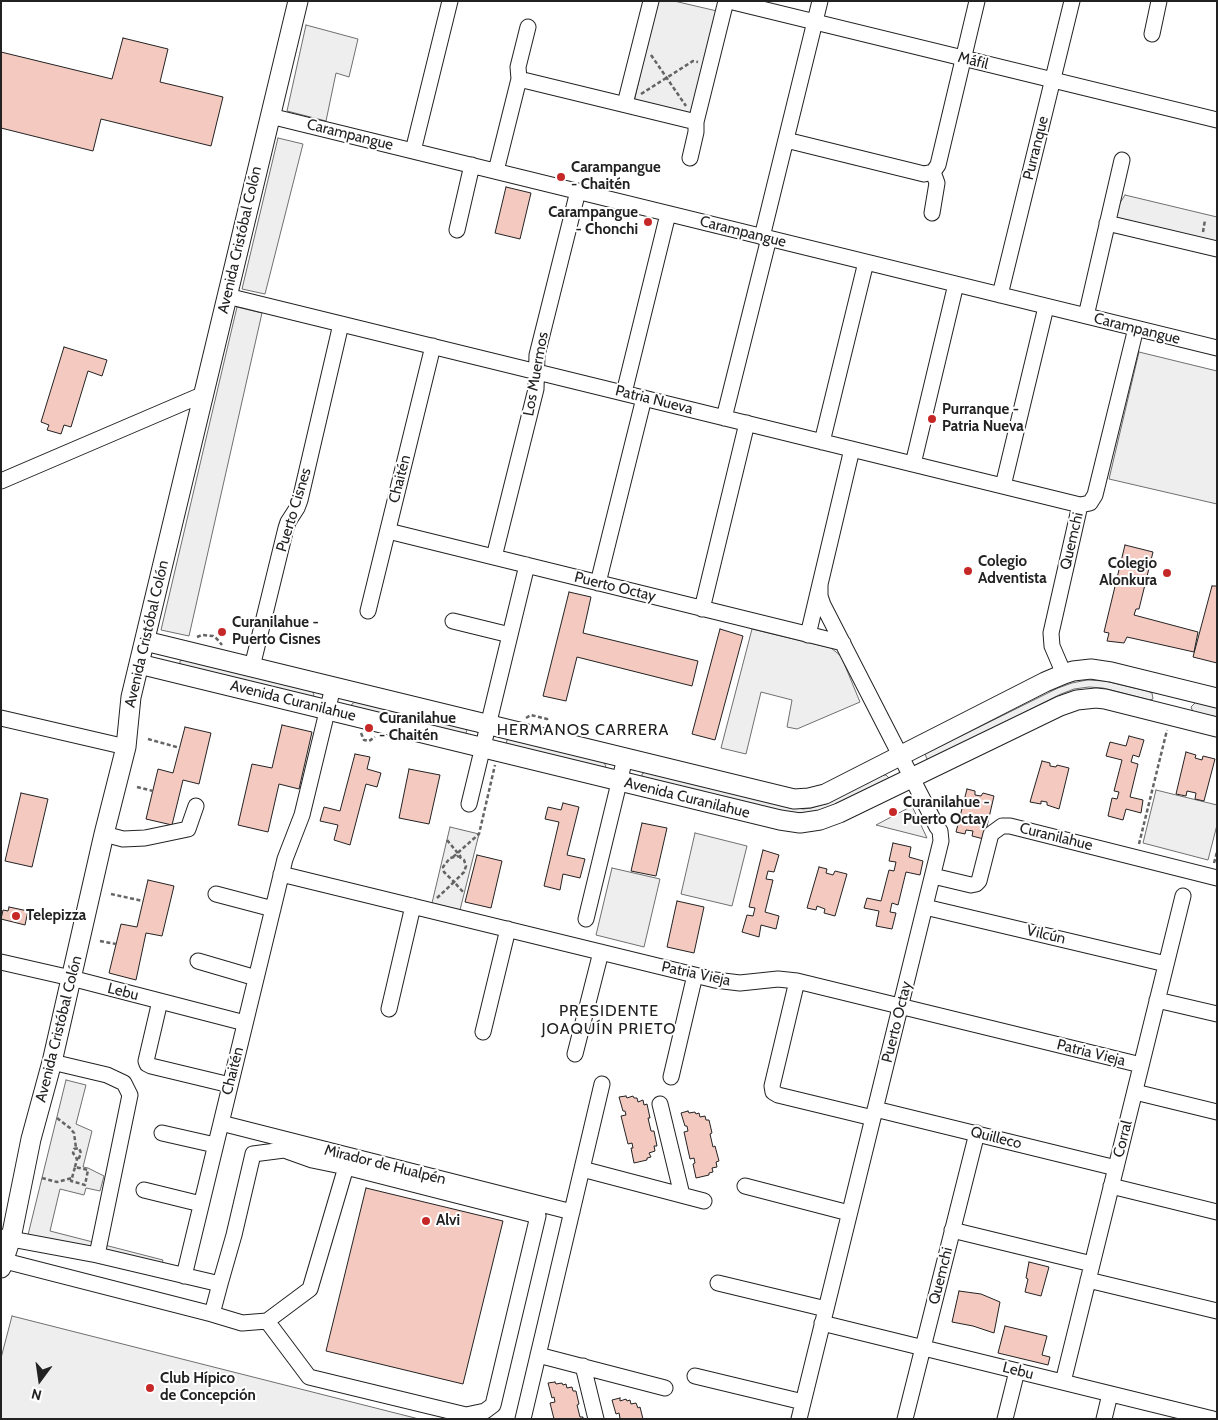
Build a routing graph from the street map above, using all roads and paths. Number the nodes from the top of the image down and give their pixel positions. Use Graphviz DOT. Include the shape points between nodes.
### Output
graph roads {
  1 [pos="298,1"];
  2 [pos="450,1"];
  3 [pos="651,1"];
  4 [pos="727,1"];
  5 [pos="820,1"];
  6 [pos="977,1"];
  7 [pos="1072,1"];
  8 [pos="1159,1"];
  9 [pos="815,22"];
  10 [pos="528,27"];
  11 [pos="1152,34"];
  12 [pos="641,40"];
  13 [pos="963,58"];
  14 [pos="708,72"];
  15 [pos="519,79"];
  16 [pos="1053,80"];
  17 [pos="625,104"];
  18 [pos="270,116"];
  19 [pos="1217,120"];
  20 [pos="696,122"];
  21 [pos="786,140"];
  22 [pos="413,151"];
  23 [pos="690,158"];
  24 [pos="1122,160"];
  25 [pos="472,165"];
  26 [pos="496,171"];
  27 [pos="933,172"];
  28 [pos="578,192"];
  29 [pos="932,213"];
  30 [pos="668,214"];
  31 [pos="1107,223"];
  32 [pos="457,230"];
  33 [pos="766,238"];
  34 [pos="1217,249"];
  35 [pos="866,262"];
  36 [pos="956,284"];
  37 [pos="1000,295"];
  38 [pos="227,296"];
  39 [pos="1046,307"];
  40 [pos="1086,316"];
  41 [pos="340,324"];
  42 [pos="1136,328"];
  43 [pos="433,346"];
  44 [pos="1217,348"];
  45 [pos="536,372"];
  46 [pos="624,393"];
  47 [pos="204,394"];
  48 [pos="644,398"];
  49 [pos="724,418"];
  50 [pos="746,423"];
  51 [pos="822,442"];
  52 [pos="852,449"];
  53 [pos="912,464"];
  54 [pos="1,481"];
  55 [pos="1003,486"];
  56 [pos="1080,505"];
  57 [pos="388,531"];
  58 [pos="494,557"];
  59 [pos="527,565"];
  60 [pos="598,583"];
  61 [pos="820,584"];
  62 [pos="702,608"];
  63 [pos="368,612"];
  64 [pos="453,621"];
  65 [pos="510,635"];
  66 [pos="808,635"];
  67 [pos="145,641"];
  68 [pos="843,643"];
  69 [pos="139,664"];
  70 [pos="252,667"];
  71 [pos="1064,674"];
  72 [pos="333,687"];
  73 [pos="1187,691"];
  74 [pos="1217,698"];
  75 [pos="327,710"];
  76 [pos="1,718"];
  77 [pos="1174,723"];
  78 [pos="488,725"];
  79 [pos="1217,726"];
  80 [pos="148,739"];
  81 [pos="126,747"];
  82 [pos="180,748"];
  83 [pos="491,750"];
  84 [pos="900,755"];
  85 [pos="625,758"];
  86 [pos="912,778"];
  87 [pos="619,781"];
  88 [pos="137,788"];
  89 [pos="153,792"];
  90 [pos="469,804"];
  91 [pos="196,806"];
  92 [pos="104,834"];
  93 [pos="447,840"];
  94 [pos="458,852"];
  95 [pos="452,857"];
  96 [pos="462,858"];
  97 [pos="1136,858"];
  98 [pos="281,874"];
  99 [pos="933,876"];
  100 [pos="1217,878"];
  101 [pos="454,882"];
  102 [pos="464,893"];
  103 [pos="111,894"];
  104 [pos="216,894"];
  105 [pos="1183,896"];
  106 [pos="143,901"];
  107 [pos="925,907"];
  108 [pos="419,908"];
  109 [pos="272,909"];
  110 [pos="586,919"];
  111 [pos="508,929"];
  112 [pos="100,940"];
  113 [pos="116,944"];
  114 [pos="601,952"];
  115 [pos="198,961"];
  116 [pos="1,962"];
  117 [pos="1166,964"];
  118 [pos="695,975"];
  119 [pos="71,978"];
  120 [pos="256,978"];
  121 [pos="797,981"];
  122 [pos="1157,1000"];
  123 [pos="160,1001"];
  124 [pos="900,1006"];
  125 [pos="389,1009"];
  126 [pos="1217,1014"];
  127 [pos="245,1022"];
  128 [pos="483,1032"];
  129 [pos="576,1054"];
  130 [pos="52,1062"];
  131 [pos="1141,1065"];
  132 [pos="671,1077"];
  133 [pos="602,1084"];
  134 [pos="230,1085"];
  135 [pos="1134,1092"];
  136 [pos="660,1104"];
  137 [pos="1217,1112"];
  138 [pos="874,1113"];
  139 [pos="57,1118"];
  140 [pos="221,1123"];
  141 [pos="162,1133"];
  142 [pos="977,1134"];
  143 [pos="215,1145"];
  144 [pos="76,1148"];
  145 [pos="77,1159"];
  146 [pos="75,1167"];
  147 [pos="346,1167"];
  148 [pos="1116,1168"];
  149 [pos="582,1169"];
  150 [pos="42,1178"];
  151 [pos="72,1178"];
  152 [pos="745,1186"];
  153 [pos="1111,1186"];
  154 [pos="144,1190"];
  155 [pos="682,1195"];
  156 [pos="704,1201"];
  157 [pos="201,1204"];
  158 [pos="572,1212"];
  159 [pos="1217,1212"];
  160 [pos="849,1213"];
  161 [pos="952,1230"];
  162 [pos="6,1237"];
  163 [pos="73,1250"];
  164 [pos="97,1255"];
  165 [pos="2,1263"];
  166 [pos="1092,1264"];
  167 [pos="67,1276"];
  168 [pos="184,1276"];
  169 [pos="1088,1280"];
  170 [pos="718,1283"];
  171 [pos="220,1284"];
  172 [pos="1217,1311"];
  173 [pos="212,1314"];
  174 [pos="824,1316"];
  175 [pos="268,1321"];
  176 [pos="923,1348"];
  177 [pos="538,1355"];
  178 [pos="583,1366"];
  179 [pos="1017,1371"];
  180 [pos="695,1376"];
  181 [pos="1063,1382"];
  182 [pos="665,1388"];
  183 [pos="1110,1394"];
  184 [pos="803,1402"];
  185 [pos="1208,1418"];
  186 [pos="523,1419"];
  187 [pos="596,1419"];
  188 [pos="799,1419"];
  189 [pos="905,1419"];
  190 [pos="1005,1419"];
  191 [pos="1104,1419"];
  1 -- 18 [label="main road, Avenida Cristóbal Colón"];
  2 -- 22 [label="street"];
  3 -- 12 [label="street"];
  4 -- 9 [label="street, Máfil"];
  4 -- 14 [label="street"];
  5 -- 9 [label="street"];
  6 -- 13 [label="street"];
  7 -- 16 [label="street, Purranque"];
  8 -- 11 [label="street"];
  9 -- 13 [label="street, Máfil"];
  9 -- 21 [label="street"];
  10 -- 15 [label="street" via="518,67"];
  12 -- 17 [label="street"];
  12 -- 20 [label="path"];
  13 -- 16 [label="street, Máfil"];
  13 -- 27 [label="street" via="938,165"];
  14 -- 17 [label="path" via="693,61"];
  14 -- 20 [label="street"];
  15 -- 17 [label="street"];
  15 -- 26 [label="street"];
  16 -- 19 [label="street, Máfil"];
  16 -- 37 [label="street, Purranque"];
  17 -- 20 [label="street"];
  18 -- 22 [label="street, Carampangue"];
  18 -- 38 [label="main road, Avenida Cristóbal Colón"];
  20 -- 23 [label="street"];
  21 -- 27 [label="street" via="924,174"];
  21 -- 33 [label="street"];
  22 -- 25 [label="street, Carampangue"];
  24 -- 31 [label="street"];
  25 -- 26 [label="street, Carampangue"];
  25 -- 32 [label="street"];
  26 -- 28 [label="street, Carampangue"];
  27 -- 29 [label="street" via="937,183"];
  28 -- 30 [label="street, Carampangue"];
  28 -- 45 [label="street, Los Muermos" via="537,355"];
  30 -- 33 [label="street, Carampangue"];
  30 -- 46 [label="street"];
  31 -- 34 [label="street"];
  31 -- 40 [label="street"];
  33 -- 35 [label="street, Carampangue"];
  33 -- 49 [label="street"];
  35 -- 36 [label="street, Carampangue"];
  35 -- 51 [label="street"];
  36 -- 37 [label="street, Carampangue"];
  36 -- 53 [label="street"];
  37 -- 39 [label="street, Carampangue"];
  38 -- 41 [label="street, Patria Nueva"];
  38 -- 47 [label="main road, Avenida Cristóbal Colón"];
  39 -- 40 [label="street, Carampangue"];
  39 -- 55 [label="street"];
  40 -- 42 [label="street, Carampangue"];
  41 -- 43 [label="street, Patria Nueva"];
  41 -- 70 [label="street, Puerto Cisnes" via="300,500 286,528"];
  42 -- 44 [label="street, Carampangue"];
  42 -- 56 [label="street, Quemchi" via="1096,496 1090,503"];
  43 -- 45 [label="street, Patria Nueva"];
  43 -- 57 [label="street, Chaitén"];
  45 -- 46 [label="street, Patria Nueva"];
  45 -- 58 [label="street, Los Muermos" via="536,389"];
  46 -- 48 [label="street, Patria Nueva"];
  47 -- 54 [label="street"];
  47 -- 67 [label="main road, Avenida Cristóbal Colón"];
  48 -- 49 [label="street, Patria Nueva"];
  48 -- 60 [label="street"];
  49 -- 50 [label="street, Patria Nueva"];
  50 -- 51 [label="street, Patria Nueva"];
  50 -- 62 [label="street"];
  51 -- 52 [label="street, Patria Nueva"];
  52 -- 53 [label="street, Patria Nueva"];
  52 -- 61 [label="street"];
  53 -- 55 [label="street, Patria Nueva"];
  55 -- 56 [label="street, Patria Nueva"];
  56 -- 71 [label="street, Quemchi" via="1051,633 1052,646"];
  57 -- 58 [label="street, Puerto Octay"];
  57 -- 63 [label="street, Chaitén"];
  58 -- 59 [label="street, Puerto Octay"];
  59 -- 60 [label="street, Puerto Octay"];
  59 -- 65 [label="street"];
  60 -- 62 [label="street, Puerto Octay"];
  61 -- 66 [label="street"];
  61 -- 68 [label="street, Puerto Octay" via="821,601"];
  62 -- 66 [label="street, Puerto Octay"];
  64 -- 65 [label="street"];
  65 -- 78 [label="street"];
  66 -- 68 [label="street, Puerto Octay"];
  67 -- 69 [label="main road, Avenida Cristóbal Colón"];
  67 -- 70 [label="main road, Avenida Curanilahue"];
  68 -- 84 [label="street, Puerto Octay"];
  69 -- 75 [label="main road, Avenida Curanilahue"];
  69 -- 81 [label="main road, Avenida Cristóbal Colón" via="131,697"];
  70 -- 72 [label="main road, Avenida Curanilahue"];
  71 -- 73 [label="main road, Avenida Curanilahue" via="1100,670"];
  71 -- 84 [label="main road, Avenida Curanilahue"];
  72 -- 75 [label="street, Chaitén"];
  72 -- 78 [label="main road, Avenida Curanilahue"];
  73 -- 74 [label="main road, Avenida Curanilahue"];
  73 -- 77 [label="main road"];
  75 -- 83 [label="main road, Avenida Curanilahue"];
  75 -- 98 [label="street, Chaitén" via="302,815"];
  76 -- 81 [label="street"];
  77 -- 79 [label="main road, Avenida Curanilahue"];
  77 -- 86 [label="main road, Avenida Curanilahue" via="1105,699 1077,700"];
  77 -- 97 [label="path"];
  78 -- 83 [label="street"];
  78 -- 85 [label="main road, Avenida Curanilahue"];
  80 -- 82 [label="path"];
  81 -- 92 [label="main road, Avenida Cristóbal Colón"];
  83 -- 87 [label="main road, Avenida Curanilahue"];
  83 -- 90 [label="street"];
  83 -- 94 [label="path" via="479,834"];
  84 -- 85 [label="main road, Avenida Curanilahue" via="824,794 801,799"];
  84 -- 86 [label="street, Puerto Octay"];
  85 -- 87 [label="street"];
  86 -- 87 [label="main road, Avenida Curanilahue" via="830,817 810,822 780,820"];
  86 -- 99 [label="street, Puerto Octay" via="941,836"];
  87 -- 110 [label="street"];
  88 -- 89 [label="path"];
  91 -- 92 [label="street" via="188,828 145,838 123,839"];
  92 -- 119 [label="main road, Avenida Cristóbal Colón"];
  93 -- 94 [label="path"];
  94 -- 95 [label="path"];
  94 -- 96 [label="path"];
  95 -- 96 [label="path"];
  95 -- 101 [label="path" via="443,867"];
  96 -- 101 [label="path" via="465,870"];
  97 -- 99 [label="street, Curanilahue" via="1004,826 990,837 976,884"];
  97 -- 100 [label="street, Curanilahue"];
  98 -- 108 [label="street, Patria Vieja"];
  98 -- 109 [label="street, Chaitén"];
  99 -- 107 [label="street, Puerto Octay"];
  101 -- 102 [label="path"];
  101 -- 108 [label="path"];
  103 -- 106 [label="path"];
  104 -- 109 [label="street"];
  105 -- 117 [label="street, Corral"];
  107 -- 117 [label="street, Vilcún"];
  107 -- 124 [label="street, Puerto Octay"];
  108 -- 111 [label="street, Patria Vieja"];
  108 -- 125 [label="street"];
  109 -- 120 [label="street, Chaitén"];
  111 -- 114 [label="street, Patria Vieja"];
  111 -- 128 [label="street"];
  112 -- 113 [label="path"];
  114 -- 118 [label="street, Patria Vieja"];
  114 -- 129 [label="street"];
  115 -- 120 [label="street"];
  116 -- 119 [label="street, Lebu"];
  117 -- 122 [label="street, Corral"];
  118 -- 121 [label="street, Patria Vieja" via="740,983 778,979"];
  118 -- 132 [label="street"];
  119 -- 123 [label="street, Lebu"];
  119 -- 130 [label="main road, Avenida Cristóbal Colón"];
  120 -- 127 [label="street, Chaitén"];
  121 -- 124 [label="street, Patria Vieja"];
  121 -- 138 [label="street, Quilleco" via="773,1092"];
  122 -- 126 [label="street"];
  122 -- 131 [label="street, Corral"];
  123 -- 127 [label="street, Lebu"];
  123 -- 134 [label="street" via="147,1064"];
  124 -- 131 [label="street, Patria Vieja"];
  124 -- 138 [label="street, Puerto Octay"];
  127 -- 134 [label="street, Chaitén"];
  130 -- 162 [label="main road, Avenida Cristóbal Colón"];
  130 -- 164 [label="street" via="108,1075 124,1084 130,1095"];
  131 -- 135 [label="street, Corral"];
  133 -- 149 [label="street"];
  134 -- 140 [label="street, Chaitén"];
  135 -- 137 [label="street"];
  135 -- 148 [label="street, Corral"];
  136 -- 155 [label="street"];
  138 -- 142 [label="street, Quilleco"];
  138 -- 160 [label="street, Puerto Octay"];
  139 -- 144 [label="path" via="74,1134"];
  140 -- 143 [label="street, Chaitén"];
  140 -- 158 [label="street, Mirador de Hualpén"];
  141 -- 143 [label="street"];
  142 -- 148 [label="street, Quilleco"];
  142 -- 161 [label="street, Quemchi"];
  143 -- 157 [label="street, Chaitén"];
  144 -- 145 [label="path" via="73,1153"];
  144 -- 145 [label="path" via="82,1153"];
  145 -- 146 [label="path"];
  146 -- 151 [label="path"];
  146 -- 151 [label="path" via="88,1170 85,1185 71,1181"];
  147 -- 171 [label="street" via="284,1150 253,1154"];
  147 -- 175 [label="street" via="310,1289"];
  147 -- 175 [label="street" via="538,1216 493,1405 485,1411 466,1415 309,1376"];
  148 -- 153 [label="street, Corral"];
  149 -- 155 [label="street"];
  149 -- 158 [label="street"];
  150 -- 151 [label="path" via="57,1182"];
  152 -- 160 [label="street"];
  153 -- 159 [label="street"];
  153 -- 166 [label="street, Corral"];
  154 -- 157 [label="street"];
  155 -- 156 [label="street"];
  157 -- 168 [label="street, Chaitén"];
  158 -- 177 [label="street"];
  160 -- 174 [label="street, Puerto Octay"];
  161 -- 166 [label="street"];
  161 -- 176 [label="street, Quemchi"];
  162 -- 163 [label="street"];
  162 -- 165 [label="main road, Avenida Cristóbal Colón"];
  163 -- 164 [label="street"];
  163 -- 167 [label="street"];
  164 -- 168 [label="street"];
  165 -- 167 [label="street"];
  166 -- 169 [label="street, Corral"];
  167 -- 173 [label="street"];
  168 -- 171 [label="street"];
  169 -- 172 [label="street"];
  169 -- 181 [label="street, Corral"];
  170 -- 174 [label="street, Lebu"];
  171 -- 173 [label="street"];
  173 -- 175 [label="street" via="242,1323"];
  174 -- 176 [label="street, Lebu"];
  174 -- 184 [label="street, Puerto Octay"];
  176 -- 179 [label="street, Lebu"];
  176 -- 189 [label="street, Quemchi"];
  177 -- 178 [label="street"];
  177 -- 186 [label="street"];
  178 -- 182 [label="street"];
  178 -- 187 [label="street"];
  179 -- 181 [label="street, Lebu"];
  179 -- 190 [label="street"];
  180 -- 184 [label="street"];
  181 -- 183 [label="street, Lebu"];
  183 -- 185 [label="street, Lebu"];
  183 -- 191 [label="street"];
  184 -- 188 [label="street, Puerto Octay"];
}
